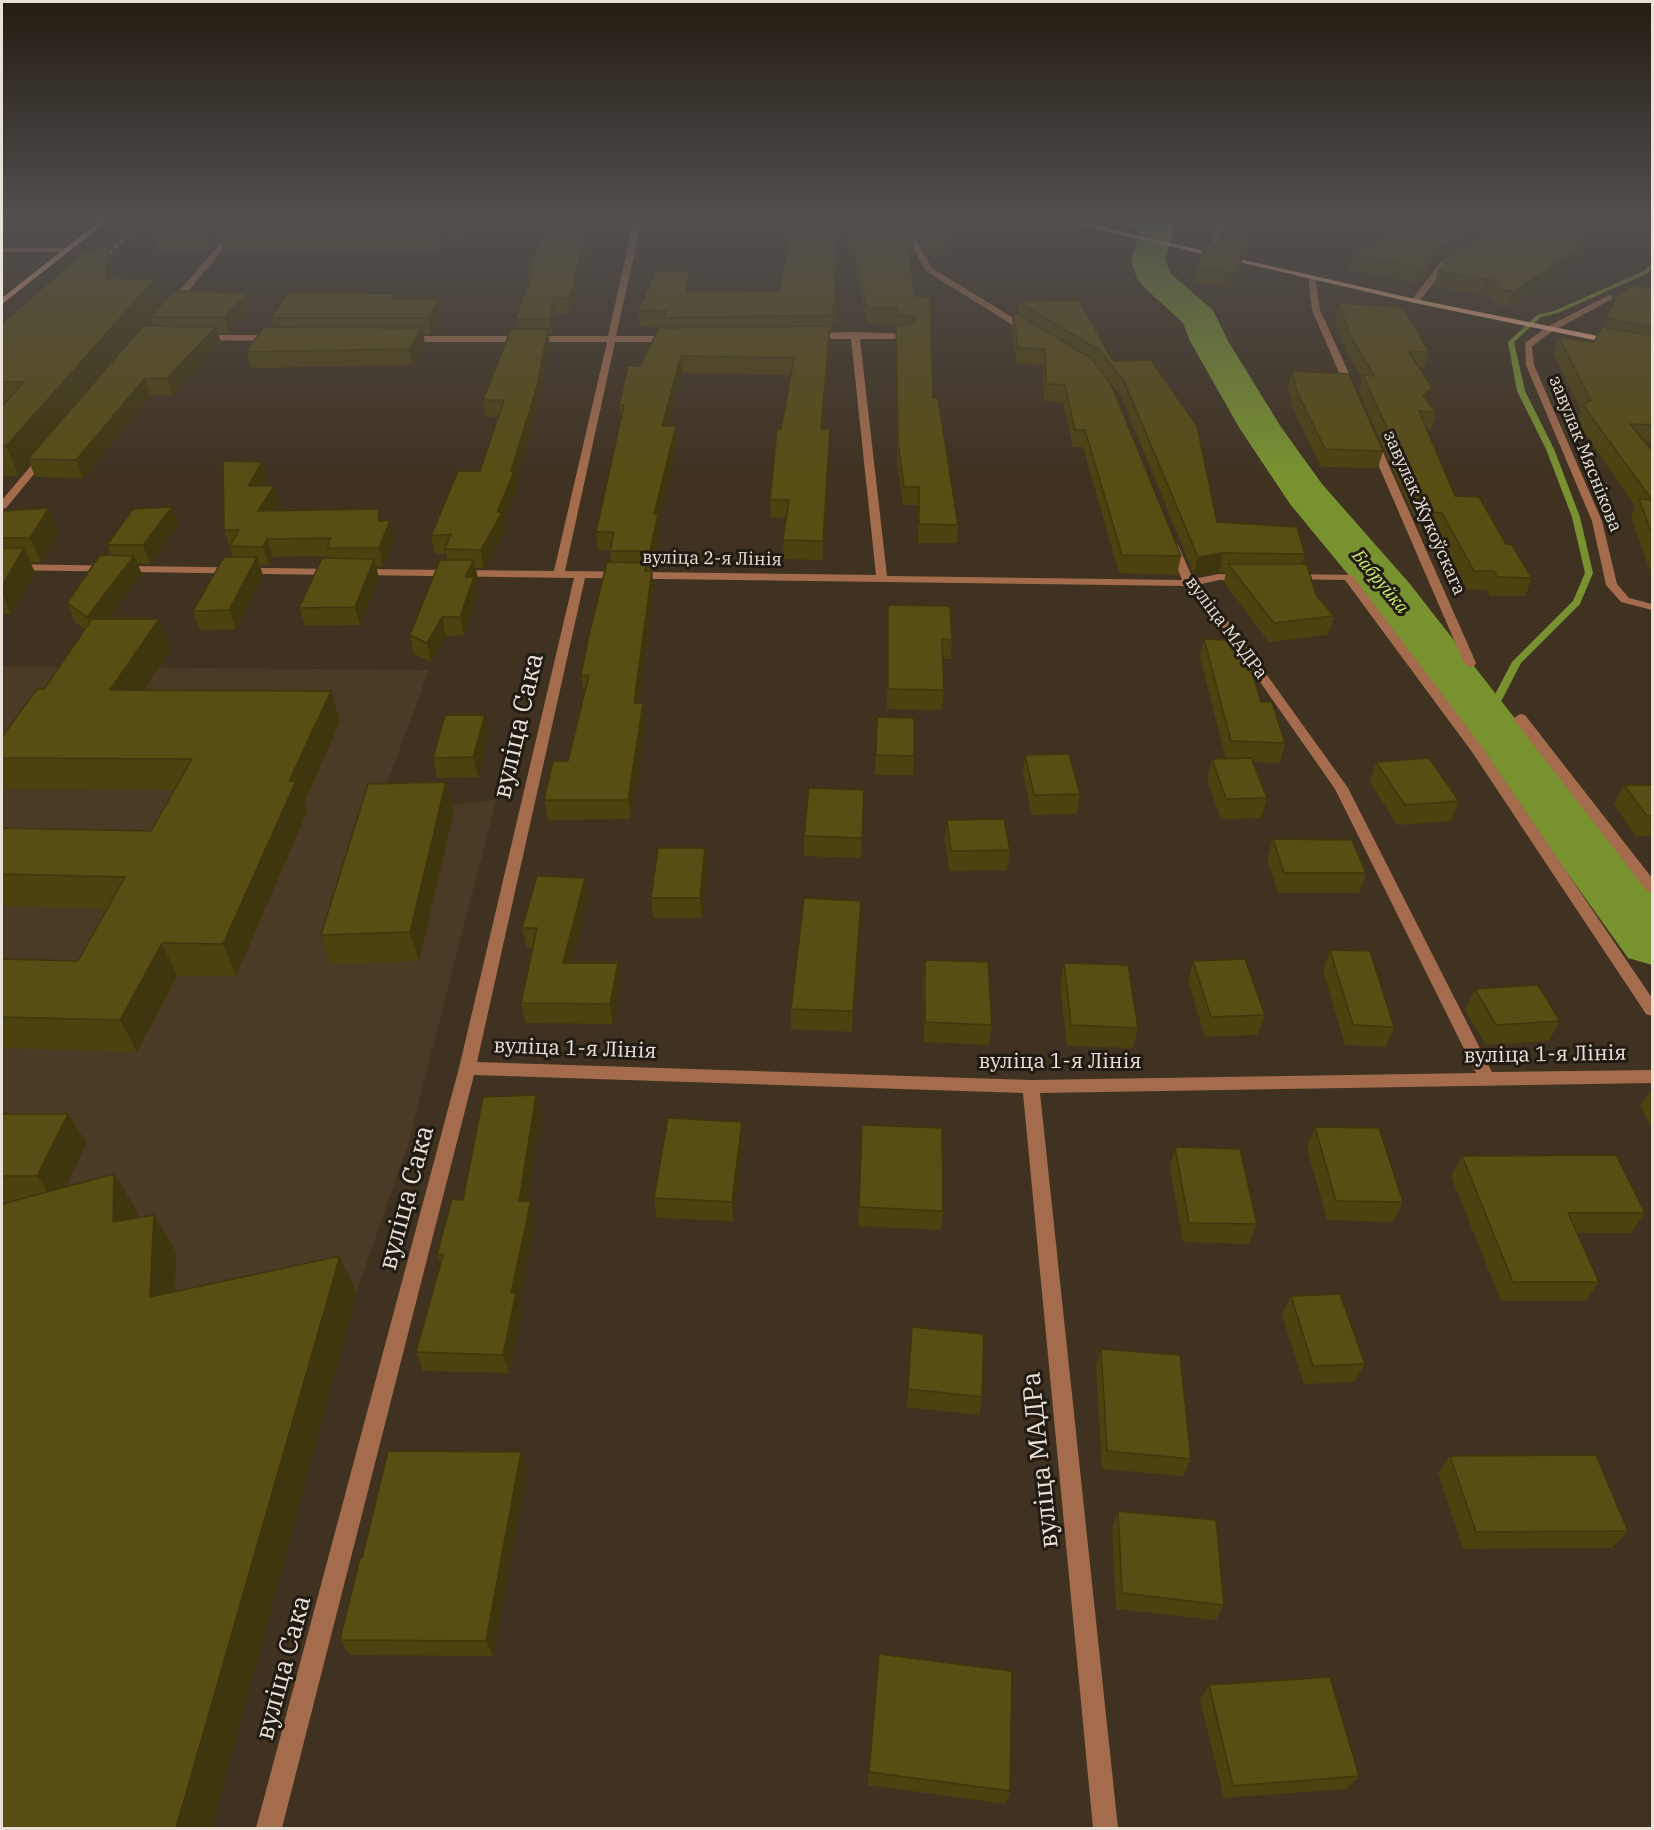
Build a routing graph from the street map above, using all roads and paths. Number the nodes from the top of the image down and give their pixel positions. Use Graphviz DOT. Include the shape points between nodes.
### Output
graph roads {
  1 [pos="171,305"];
  2 [pos="619,305"];
  3 [pos="988,305"];
  4 [pos="1315,305"];
  5 [pos="1436,305"];
  6 [pos="1592,305"];
  7 [pos="167,310"];
  8 [pos="1545,328"];
  9 [pos="855,335"];
  10 [pos="797,336"];
  11 [pos="909,336"];
  12 [pos="192,338"];
  13 [pos="288,338"];
  14 [pos="396,339"];
  15 [pos="681,339"];
  16 [pos="611,340"];
  17 [pos="1045,341"];
  18 [pos="1653,350"];
  19 [pos="1354,397"];
  20 [pos="1368,429"];
  21 [pos="54,444"];
  22 [pos="2,506"];
  23 [pos="1167,529"];
  24 [pos="2,567"];
  25 [pos="558,575"];
  26 [pos="580,576"];
  27 [pos="882,579"];
  28 [pos="1189,583"];
  29 [pos="1653,607"];
  30 [pos="1470,663"];
  31 [pos="1520,718"];
  32 [pos="1653,887"];
  33 [pos="1653,1011"];
  34 [pos="467,1068"];
  35 [pos="1653,1076"];
  36 [pos="1487,1078"];
  37 [pos="1031,1087"];
  38 [pos="269,1828"];
  39 [pos="1106,1828"];
  1 -- 7 [label="street"];
  2 -- 16 [label="street"];
  3 -- 17 [label="street"];
  4 -- 19 [label="street"];
  5 -- 8 [label="main road"];
  6 -- 8 [label="street, завулак Мяснікова"];
  8 -- 18 [label="main road"];
  8 -- 29 [label="street, завулак Мяснікова" via="1528,345 1530,365 1597,521 1612,585 1625,600"];
  9 -- 10 [label="street"];
  9 -- 11 [label="street"];
  9 -- 27 [label="street"];
  12 -- 13 [label="street"];
  14 -- 16 [label="street"];
  15 -- 16 [label="street"];
  16 -- 25 [label="street"];
  20 -- 30 [label="street, завулак Жукоўскага"];
  21 -- 22 [label="street"];
  23 -- 28 [label="street, вуліца МАДРа"];
  24 -- 25 [label="street, вуліца 2-я Лінія"];
  25 -- 26 [label="street, вуліца 2-я Лінія"];
  26 -- 27 [label="street, вуліца 2-я Лінія"];
  26 -- 34 [label="street, вуліца Сака"];
  27 -- 28 [label="street, вуліца 2-я Лінія"];
  28 -- 33 [label="street, вуліца 2-я Лінія" via="1219,577 1348,577 1477,750"];
  28 -- 36 [label="street, вуліца МАДРа" via="1227,627 1341,788"];
  31 -- 32 [label="street"];
  34 -- 37 [label="street, вуліца 1-я Лінія"];
  34 -- 38 [label="street, вуліца Сака"];
  35 -- 36 [label="street, вуліца 1-я Лінія"];
  36 -- 37 [label="street, вуліца 1-я Лінія"];
  37 -- 39 [label="street, вуліца МАДРа"];
}
